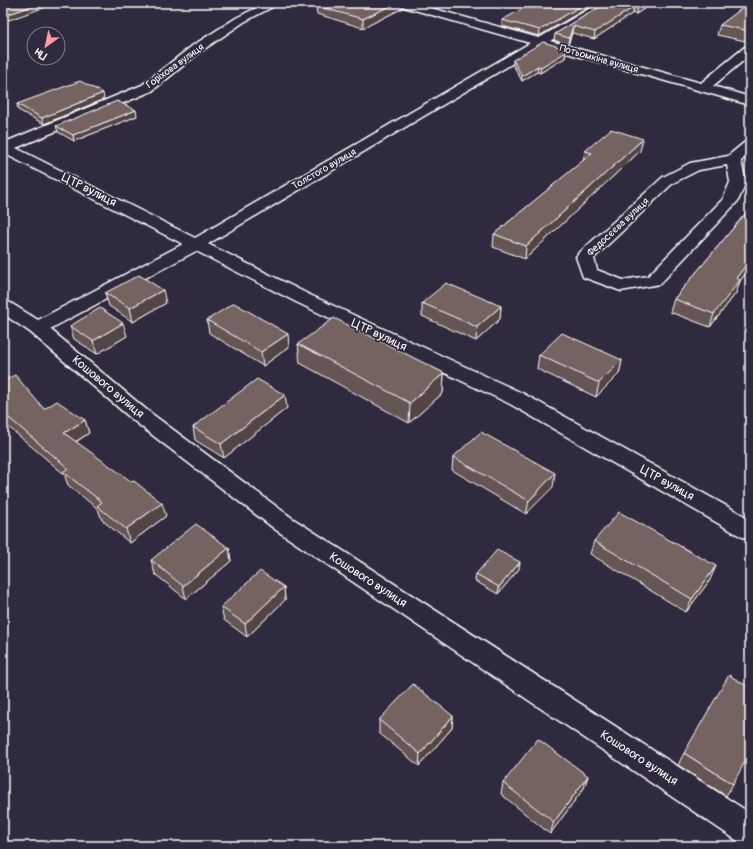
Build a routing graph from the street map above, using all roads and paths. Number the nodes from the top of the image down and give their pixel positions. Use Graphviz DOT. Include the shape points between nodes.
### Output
graph roads {
  1 [pos="275,3"];
  2 [pos="401,3"];
  3 [pos="607,3"];
  4 [pos="541,42"];
  5 [pos="750,49"];
  6 [pos="703,88"];
  7 [pos="750,101"];
  8 [pos="750,144"];
  9 [pos="3,148"];
  10 [pos="733,160"];
  11 [pos="196,244"];
  12 [pos="3,306"];
  13 [pos="38,328"];
  14 [pos="750,531"];
  15 [pos="750,831"];
  1 -- 9 [label="street, Горіхова вулиця" via="240,20 147,88"];
  2 -- 4 [label="street, Потьомкіна вулиця"];
  3 -- 4 [label="street, Толстого вулиця"];
  4 -- 6 [label="street, Потьомкіна вулиця"];
  4 -- 11 [label="street, Толстого вулиця"];
  5 -- 6 [label="street"];
  6 -- 7 [label="street, Потьомкіна вулиця"];
  8 -- 10 [label="street"];
  9 -- 11 [label="street, ЦТР вулиця"];
  10 -- 10 [label="street, Федосєєва вулиця" via="695,166 668,180 585,257 589,273 621,286 654,280 730,201 738,182"];
  11 -- 13 [label="street, Толстого вулиця"];
  11 -- 14 [label="street, ЦТР вулиця" via="302,298 517,399"];
  12 -- 13 [label="street, Кошового вулиця"];
  13 -- 15 [label="street, Кошового вулиця" via="142,416 284,524"];
}
